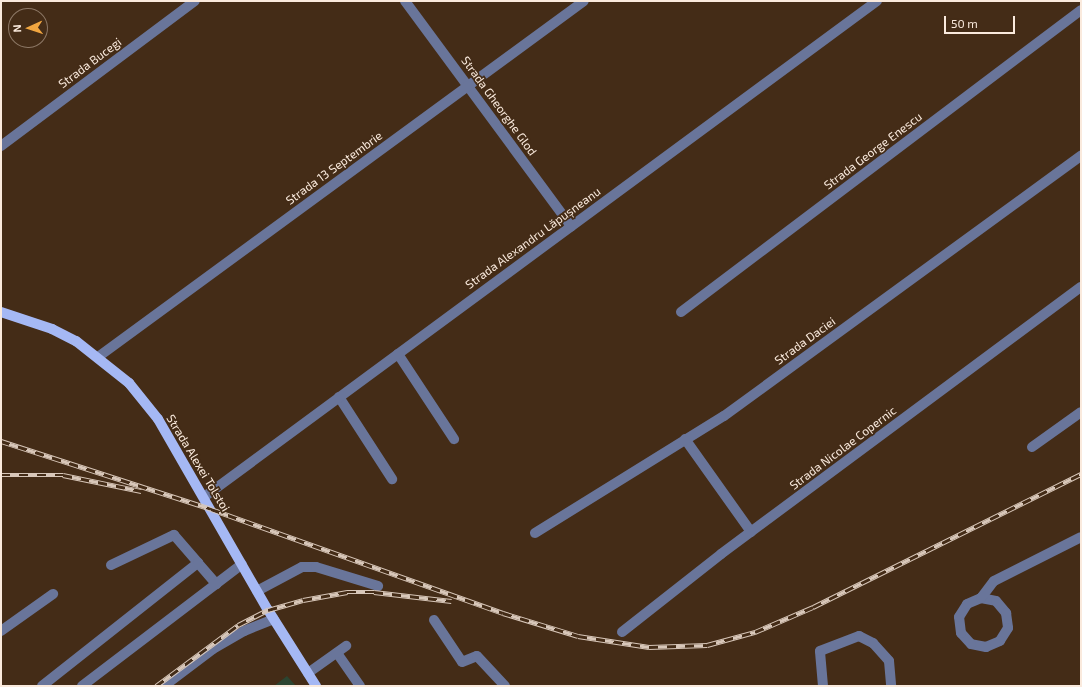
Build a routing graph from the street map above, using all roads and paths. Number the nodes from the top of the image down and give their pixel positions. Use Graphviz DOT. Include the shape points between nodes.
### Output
graph roads {
  1 [pos="195,1"];
  2 [pos="405,1"];
  3 [pos="584,1"];
  4 [pos="876,1"];
  5 [pos="1081,10"];
  6 [pos="468,86"];
  7 [pos="1,146"];
  8 [pos="1081,156"];
  9 [pos="571,226"];
  10 [pos="1081,287"];
  11 [pos="1,312"];
  12 [pos="681,312"];
  13 [pos="398,354"];
  14 [pos="98,357"];
  15 [pos="339,397"];
  16 [pos="1081,412"];
  17 [pos="454,439"];
  18 [pos="686,439"];
  19 [pos="1032,447"];
  20 [pos="392,479"];
  21 [pos="204,496"];
  22 [pos="535,532"];
  23 [pos="751,532"];
  24 [pos="1081,537"];
  25 [pos="198,563"];
  26 [pos="242,564"];
  27 [pos="111,565"];
  28 [pos="216,584"];
  29 [pos="378,586"];
  30 [pos="257,591"];
  31 [pos="53,594"];
  32 [pos="981,598"];
  33 [pos="274,619"];
  34 [pos="434,620"];
  35 [pos="1,631"];
  36 [pos="622,632"];
  37 [pos="346,646"];
  38 [pos="337,653"];
  39 [pos="308,673"];
  40 [pos="42,686"];
  41 [pos="82,686"];
  42 [pos="164,686"];
  43 [pos="316,686"];
  44 [pos="360,686"];
  45 [pos="504,686"];
  46 [pos="823,686"];
  47 [pos="891,686"];
  1 -- 7 [label="street, Strada Bucegi"];
  2 -- 6 [label="street, Strada Gheorghe Glod"];
  3 -- 6 [label="street, Strada 13 Septembrie"];
  4 -- 9 [label="street, Strada Alexandru Lăpușneanu"];
  5 -- 12 [label="street, Strada George Enescu"];
  6 -- 9 [label="street, Strada Gheorghe Glod"];
  6 -- 14 [label="street, Strada 13 Septembrie"];
  8 -- 18 [label="street, Strada Daciei" via="724,416"];
  9 -- 13 [label="street, Strada Alexandru Lăpușneanu"];
  10 -- 23 [label="street, Strada Nicolae Copernic"];
  11 -- 14 [label="main road, Strada Alexei Tolstoi" via="52,329 76,341"];
  13 -- 15 [label="street, Strada Alexandru Lăpușneanu"];
  13 -- 17 [label="street"];
  14 -- 21 [label="main road, Strada Alexei Tolstoi" via="129,383 158,419"];
  15 -- 20 [label="street"];
  15 -- 21 [label="street, Strada Alexandru Lăpușneanu"];
  16 -- 19 [label="street"];
  18 -- 22 [label="street, Strada Daciei"];
  18 -- 23 [label="street"];
  21 -- 26 [label="main road, Strada Alexei Tolstoi"];
  23 -- 36 [label="street, Strada Nicolae Copernic"];
  24 -- 32 [label="street" via="994,580"];
  25 -- 27 [label="street" via="174,536"];
  25 -- 28 [label="street"];
  25 -- 40 [label="street"];
  26 -- 28 [label="street"];
  26 -- 30 [label="main road, Strada Alexei Tolstoi"];
  28 -- 41 [label="street"];
  29 -- 30 [label="street" via="316,567 302,567"];
  30 -- 33 [label="main road, Strada Alexei Tolstoi"];
  31 -- 35 [label="street"];
  32 -- 32 [label="street" via="967,604 960,617 961,633 971,644 986,647 1000,641 1008,628 1006,613 996,601"];
  33 -- 39 [label="main road, Strada Alexei Tolstoi"];
  33 -- 42 [label="street" via="244,631 213,649"];
  34 -- 45 [label="street" via="462,662 477,656"];
  37 -- 38 [label="street"];
  38 -- 39 [label="street"];
  38 -- 44 [label="street"];
  39 -- 43 [label="main road, Strada Alexei Tolstoi"];
  46 -- 47 [label="street" via="820,651 859,636 873,642 889,661"];
}
